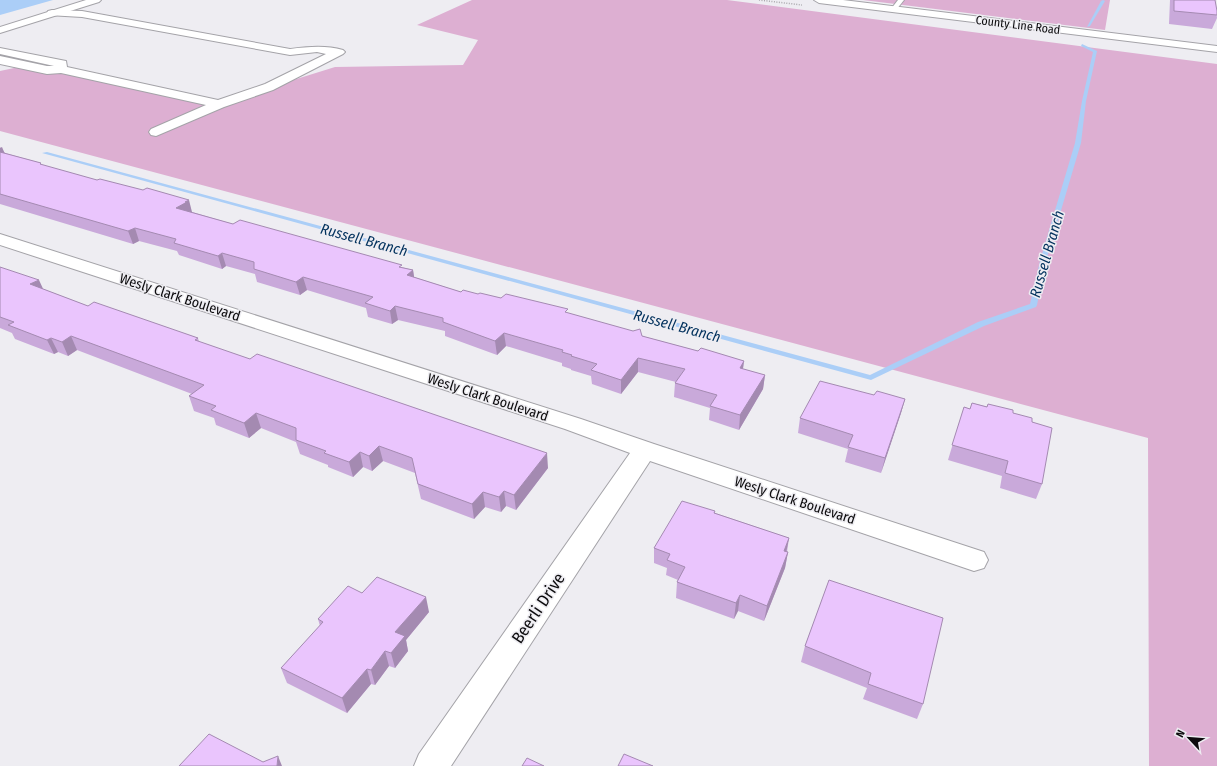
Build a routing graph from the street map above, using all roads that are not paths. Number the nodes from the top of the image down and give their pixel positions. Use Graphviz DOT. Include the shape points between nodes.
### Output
graph roads {
  1 [pos="96,0"];
  2 [pos="819,0"];
  3 [pos="901,0"];
  4 [pos="72,7"];
  5 [pos="894,9"];
  6 [pos="52,13"];
  7 [pos="82,14"];
  8 [pos="0,30"];
  9 [pos="1217,49"];
  10 [pos="0,51"];
  11 [pos="0,60"];
  12 [pos="61,69"];
  13 [pos="219,104"];
  14 [pos="156,132"];
  15 [pos="0,239"];
  16 [pos="645,450"];
  17 [pos="974,560"];
  18 [pos="431,766"];
  1 -- 4 [label="street"];
  2 -- 5 [label="street, County Line Road"];
  3 -- 5 [label="lane"];
  4 -- 6 [label="street"];
  4 -- 7 [label="street"];
  5 -- 9 [label="street, County Line Road"];
  6 -- 7 [label="street"];
  6 -- 8 [label="street"];
  7 -- 13 [label="street" via="290,52 317,49 339,52 269,87"];
  10 -- 12 [label="street" via="62,64"];
  11 -- 12 [label="street" via="47,70"];
  12 -- 13 [label="street"];
  13 -- 14 [label="street"];
  15 -- 16 [label="street, Wesly Clark Boulevard" via="573,424"];
  16 -- 17 [label="street, Wesly Clark Boulevard"];
  16 -- 18 [label="street, Beerli Drive"];
}
